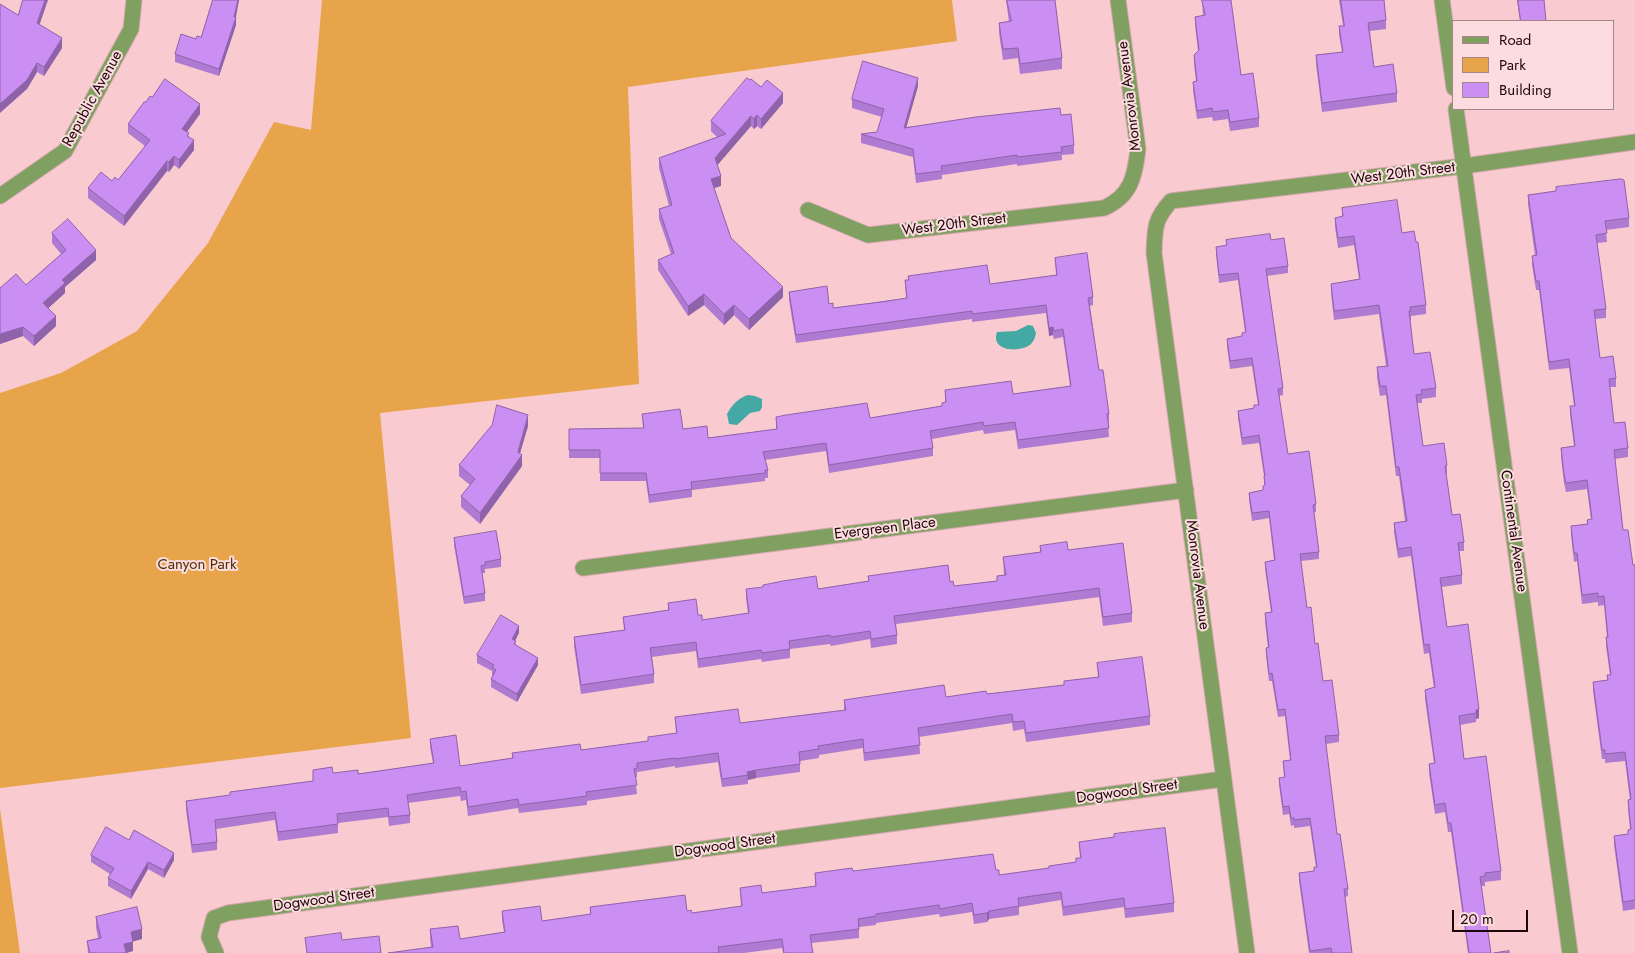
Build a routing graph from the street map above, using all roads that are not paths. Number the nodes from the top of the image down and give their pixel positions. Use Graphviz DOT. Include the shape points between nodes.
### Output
graph roads {
  1 [pos="134,0"];
  2 [pos="1118,0"];
  3 [pos="1442,0"];
  4 [pos="1452,73"];
  5 [pos="1456,110"];
  6 [pos="1635,142"];
  7 [pos="1464,166"];
  8 [pos="0,196"];
  9 [pos="1171,201"];
  10 [pos="1104,208"];
  11 [pos="808,210"];
  12 [pos="1186,490"];
  13 [pos="583,568"];
  14 [pos="1223,779"];
  15 [pos="216,953"];
  16 [pos="1247,953"];
  17 [pos="1570,953"];
  1 -- 8 [label="street, Republic Avenue" via="132,29 65,151"];
  2 -- 10 [label="street, Monrovia Avenue" via="1138,149 1130,185 1117,202"];
  3 -- 4 [label="street"];
  5 -- 7 [label="street, Continental Avenue"];
  6 -- 7 [label="street, West 20th Street"];
  7 -- 9 [label="street, West 20th Street"];
  7 -- 17 [label="street, Continental Avenue"];
  9 -- 12 [label="street, Monrovia Avenue" via="1159,215 1154,233 1154,253"];
  10 -- 11 [label="street, West 20th Street" via="868,235"];
  12 -- 13 [label="street, Evergreen Place"];
  12 -- 14 [label="street, Monrovia Avenue"];
  14 -- 15 [label="street, Dogwood Street" via="228,913 214,918 209,937"];
  14 -- 16 [label="street, Monrovia Avenue"];
}
